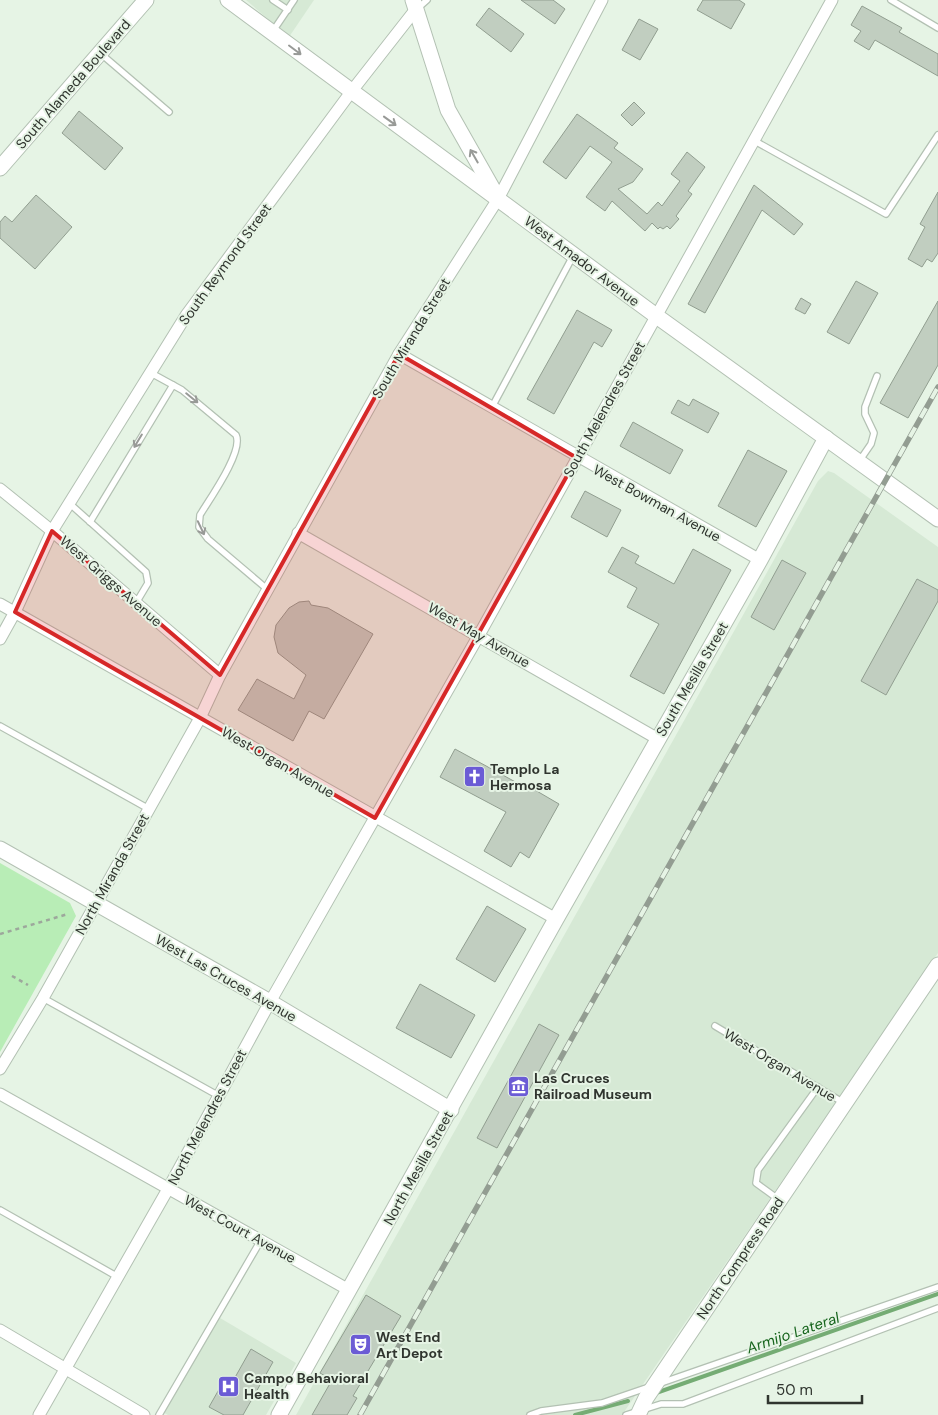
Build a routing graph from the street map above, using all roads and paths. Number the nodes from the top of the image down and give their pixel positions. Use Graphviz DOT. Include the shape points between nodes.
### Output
graph roads {
  1 [pos="146,0"];
  2 [pos="228,0"];
  3 [pos="274,0"];
  4 [pos="294,0"];
  5 [pos="602,0"];
  6 [pos="832,0"];
  7 [pos="891,0"];
  8 [pos="419,3"];
  9 [pos="288,10"];
  10 [pos="938,28"];
  11 [pos="272,33"];
  12 [pos="99,53"];
  13 [pos="350,92"];
  14 [pos="169,112"];
  15 [pos="938,135"];
  16 [pos="753,140"];
  17 [pos="0,168"];
  18 [pos="498,199"];
  19 [pos="574,254"];
  20 [pos="655,315"];
  21 [pos="399,354"];
  22 [pos="151,373"];
  23 [pos="877,376"];
  24 [pos="173,385"];
  25 [pos="492,408"];
  26 [pos="826,438"];
  27 [pos="578,458"];
  28 [pos="858,462"];
  29 [pos="0,489"];
  30 [pos="69,503"];
  31 [pos="938,519"];
  32 [pos="90,522"];
  33 [pos="52,531"];
  34 [pos="298,533"];
  35 [pos="760,560"];
  36 [pos="268,589"];
  37 [pos="136,602"];
  38 [pos="0,604"];
  39 [pos="15,612"];
  40 [pos="479,635"];
  41 [pos="0,639"];
  42 [pos="220,675"];
  43 [pos="200,718"];
  44 [pos="0,726"];
  45 [pos="658,739"];
  46 [pos="149,809"];
  47 [pos="375,818"];
  48 [pos="0,849"];
  49 [pos="96,903"];
  50 [pos="68,914"];
  51 [pos="556,919"];
  52 [pos="0,934"];
  53 [pos="938,965"];
  54 [pos="12,976"];
  55 [pos="28,985"];
  56 [pos="43,998"];
  57 [pos="270,1002"];
  58 [pos="715,1026"];
  59 [pos="0,1069"];
  60 [pos="818,1087"];
  61 [pos="0,1094"];
  62 [pos="218,1096"];
  63 [pos="844,1103"];
  64 [pos="451,1110"];
  65 [pos="168,1189"];
  66 [pos="779,1199"];
  67 [pos="0,1210"];
  68 [pos="261,1240"];
  69 [pos="118,1277"];
  70 [pos="938,1287"];
  71 [pos="349,1290"];
  72 [pos="938,1308"];
  73 [pos="0,1330"];
  74 [pos="66,1370"];
  75 [pos="654,1386"];
  76 [pos="635,1413"];
  77 [pos="39,1415"];
  78 [pos="144,1415"];
  79 [pos="159,1415"];
  80 [pos="279,1415"];
  81 [pos="530,1415"];
  1 -- 12 [label="street, South Alameda Boulevard"];
  2 -- 11 [label="street, West Amador Avenue"];
  3 -- 9 [label="lane"];
  4 -- 9 [label="lane"];
  5 -- 18 [label="street, South Miranda Street"];
  6 -- 16 [label="street, South Melendres Street"];
  7 -- 10 [label="lane"];
  8 -- 13 [label="street, South Reymond Street"];
  18 -- 8 [label="street, one-way" via="448,110"];
  9 -- 11 [label="lane"];
  11 -- 13 [label="street, West Amador Avenue, one-way"];
  12 -- 14 [label="lane"];
  12 -- 17 [label="street, South Alameda Boulevard"];
  13 -- 18 [label="street, West Amador Avenue, one-way"];
  13 -- 22 [label="street, South Reymond Street" via="187,314"];
  15 -- 16 [label="lane" via="886,214"];
  16 -- 20 [label="street, South Melendres Street"];
  18 -- 19 [label="street, West Amador Avenue"];
  18 -- 21 [label="street, South Miranda Street"];
  19 -- 20 [label="street, West Amador Avenue"];
  19 -- 25 [label="lane"];
  20 -- 26 [label="street, West Amador Avenue"];
  20 -- 27 [label="street, South Melendres Street"];
  21 -- 25 [label="street, West Bowman Avenue"];
  21 -- 34 [label="street, South Miranda Street"];
  22 -- 24 [label="lane"];
  22 -- 30 [label="street, South Reymond Street"];
  23 -- 28 [label="lane" via="864,414 874,433 871,444"];
  24 -- 32 [label="lane, one-way"];
  24 -- 36 [label="lane, one-way" via="238,439 234,456 200,516 199,527 208,539"];
  25 -- 27 [label="street, West Bowman Avenue"];
  26 -- 28 [label="street, West Amador Avenue"];
  26 -- 35 [label="street, South Mesilla Street"];
  27 -- 35 [label="street, West Bowman Avenue"];
  27 -- 40 [label="street, South Melendres Street"];
  28 -- 31 [label="street, West Amador Avenue"];
  29 -- 33 [label="street, West Griggs Avenue"];
  30 -- 32 [label="lane"];
  30 -- 33 [label="street, South Reymond Street"];
  32 -- 37 [label="lane" via="146,572 148,583"];
  33 -- 37 [label="street, West Griggs Avenue"];
  33 -- 39 [label="street, South Reymond Street"];
  34 -- 36 [label="street, South Miranda Street"];
  34 -- 40 [label="street, West May Avenue"];
  35 -- 45 [label="street, South Mesilla Street"];
  36 -- 42 [label="street, South Miranda Street"];
  37 -- 42 [label="street, West Griggs Avenue"];
  38 -- 39 [label="street, West Organ Avenue"];
  39 -- 41 [label="street, South Reymond Street"];
  39 -- 43 [label="street, West Organ Avenue"];
  40 -- 45 [label="street, West May Avenue"];
  40 -- 47 [label="street, South Melendres Street"];
  42 -- 43 [label="street, North Miranda Street"];
  43 -- 46 [label="street, North Miranda Street"];
  43 -- 47 [label="street, West Organ Avenue"];
  44 -- 46 [label="lane"];
  45 -- 51 [label="street, South Mesilla Street"];
  46 -- 49 [label="street, North Miranda Street"];
  47 -- 51 [label="street, West Organ Avenue"];
  47 -- 57 [label="street, North Melendres Street"];
  48 -- 49 [label="street, West Las Cruces Avenue"];
  49 -- 56 [label="street, North Miranda Street"];
  49 -- 57 [label="street, West Las Cruces Avenue"];
  50 -- 52 [label="path"];
  51 -- 64 [label="street, North Mesilla Street"];
  53 -- 63 [label="street, North Compress Road"];
  54 -- 55 [label="path"];
  56 -- 59 [label="street, North Miranda Street"];
  56 -- 62 [label="lane"];
  57 -- 62 [label="street, North Melendres Street"];
  57 -- 64 [label="street, West Las Cruces Avenue"];
  58 -- 60 [label="lane, West Organ Avenue"];
  60 -- 63 [label="lane, West Organ Avenue"];
  60 -- 66 [label="lane" via="755,1178 756,1183"];
  61 -- 65 [label="street, West Court Avenue"];
  62 -- 65 [label="street, North Melendres Street"];
  63 -- 66 [label="street, North Compress Road"];
  64 -- 71 [label="street, North Mesilla Street"];
  65 -- 68 [label="street, West Court Avenue"];
  65 -- 69 [label="street, North Melendres Street"];
  66 -- 75 [label="street, North Compress Road"];
  67 -- 69 [label="lane"];
  68 -- 71 [label="street, West Court Avenue"];
  68 -- 79 [label="lane"];
  69 -- 74 [label="street, North Melendres Street"];
  70 -- 75 [label="lane"];
  71 -- 80 [label="street, North Mesilla Street"];
  72 -- 76 [label="lane" via="683,1404 661,1404"];
  73 -- 74 [label="street"];
  74 -- 77 [label="street, North Melendres Street"];
  74 -- 78 [label="street"];
  75 -- 76 [label="street, North Compress Road"];
  75 -- 81 [label="lane" via="602,1403"];
}
